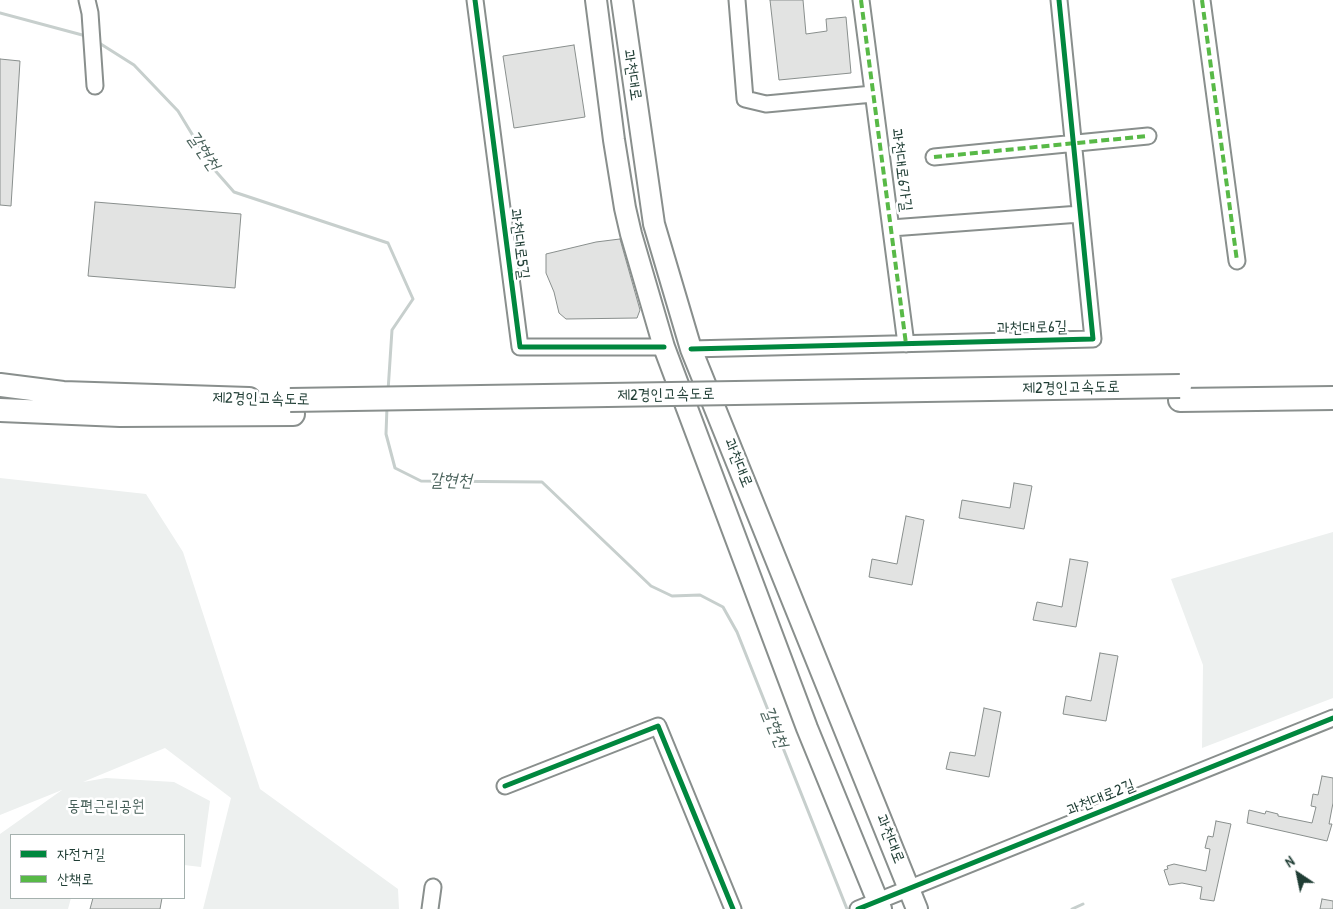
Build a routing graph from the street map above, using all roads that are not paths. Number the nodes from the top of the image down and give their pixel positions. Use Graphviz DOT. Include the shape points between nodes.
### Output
graph roads {
  1 [pos="474,0"];
  2 [pos="596,0"];
  3 [pos="622,0"];
  4 [pos="737,0"];
  5 [pos="861,0"];
  6 [pos="1059,0"];
  7 [pos="1202,0"];
  8 [pos="88,7"];
  9 [pos="95,86"];
  10 [pos="873,94"];
  11 [pos="1148,136"];
  12 [pos="1073,143"];
  13 [pos="934,157"];
  14 [pos="1080,214"];
  15 [pos="891,228"];
  16 [pos="1237,261"];
  17 [pos="906,344"];
  18 [pos="664,348"];
  19 [pos="691,349"];
  20 [pos="1333,383"];
  21 [pos="0,385"];
  22 [pos="1180,393"];
  23 [pos="1333,398"];
  24 [pos="292,407"];
  25 [pos="0,410"];
  26 [pos="1333,718"];
  27 [pos="505,786"];
  28 [pos="433,887"];
  29 [pos="909,889"];
  30 [pos="880,905"];
  31 [pos="430,909"];
  32 [pos="733,909"];
  33 [pos="858,909"];
  34 [pos="917,909"];
  1 -- 18 [label="street, 과천대로5길" via="520,347"];
  2 -- 18 [label="main road, 과천대로" via="630,234"];
  3 -- 19 [label="main road, 과천대로" via="654,224"];
  4 -- 10 [label="street" via="745,99 766,104"];
  5 -- 10 [label="street, 과천대로6가길"];
  6 -- 12 [label="street, 과천대로6길"];
  7 -- 16 [label="street"];
  8 -- 9 [label="street"];
  10 -- 15 [label="street, 과천대로6가길"];
  11 -- 12 [label="street"];
  12 -- 13 [label="street"];
  12 -- 14 [label="street, 과천대로6길"];
  14 -- 15 [label="street"];
  14 -- 17 [label="street, 과천대로6길" via="1093,339"];
  15 -- 17 [label="street, 과천대로6가길"];
  17 -- 19 [label="street, 과천대로6길"];
  18 -- 30 [label="main road, 과천대로" via="807,728"];
  19 -- 29 [label="main road, 과천대로"];
  20 -- 22 [label="highway, 제2경인고속도로"];
  21 -- 24 [label="highway, 제2경인고속도로" via="63,393"];
  22 -- 23 [label="highway, 제2경인고속도로"];
  22 -- 24 [label="highway, 제2경인고속도로"];
  24 -- 25 [label="highway, 제2경인고속도로" via="120,416"];
  26 -- 29 [label="street, 과천대로2길"];
  27 -- 32 [label="street" via="658,726"];
  28 -- 31 [label="street"];
  29 -- 30 [label="street, 과천대로2길"];
  29 -- 34 [label="main road, 과천대로"];
  30 -- 33 [label="street, 과천대로2길"];
}
